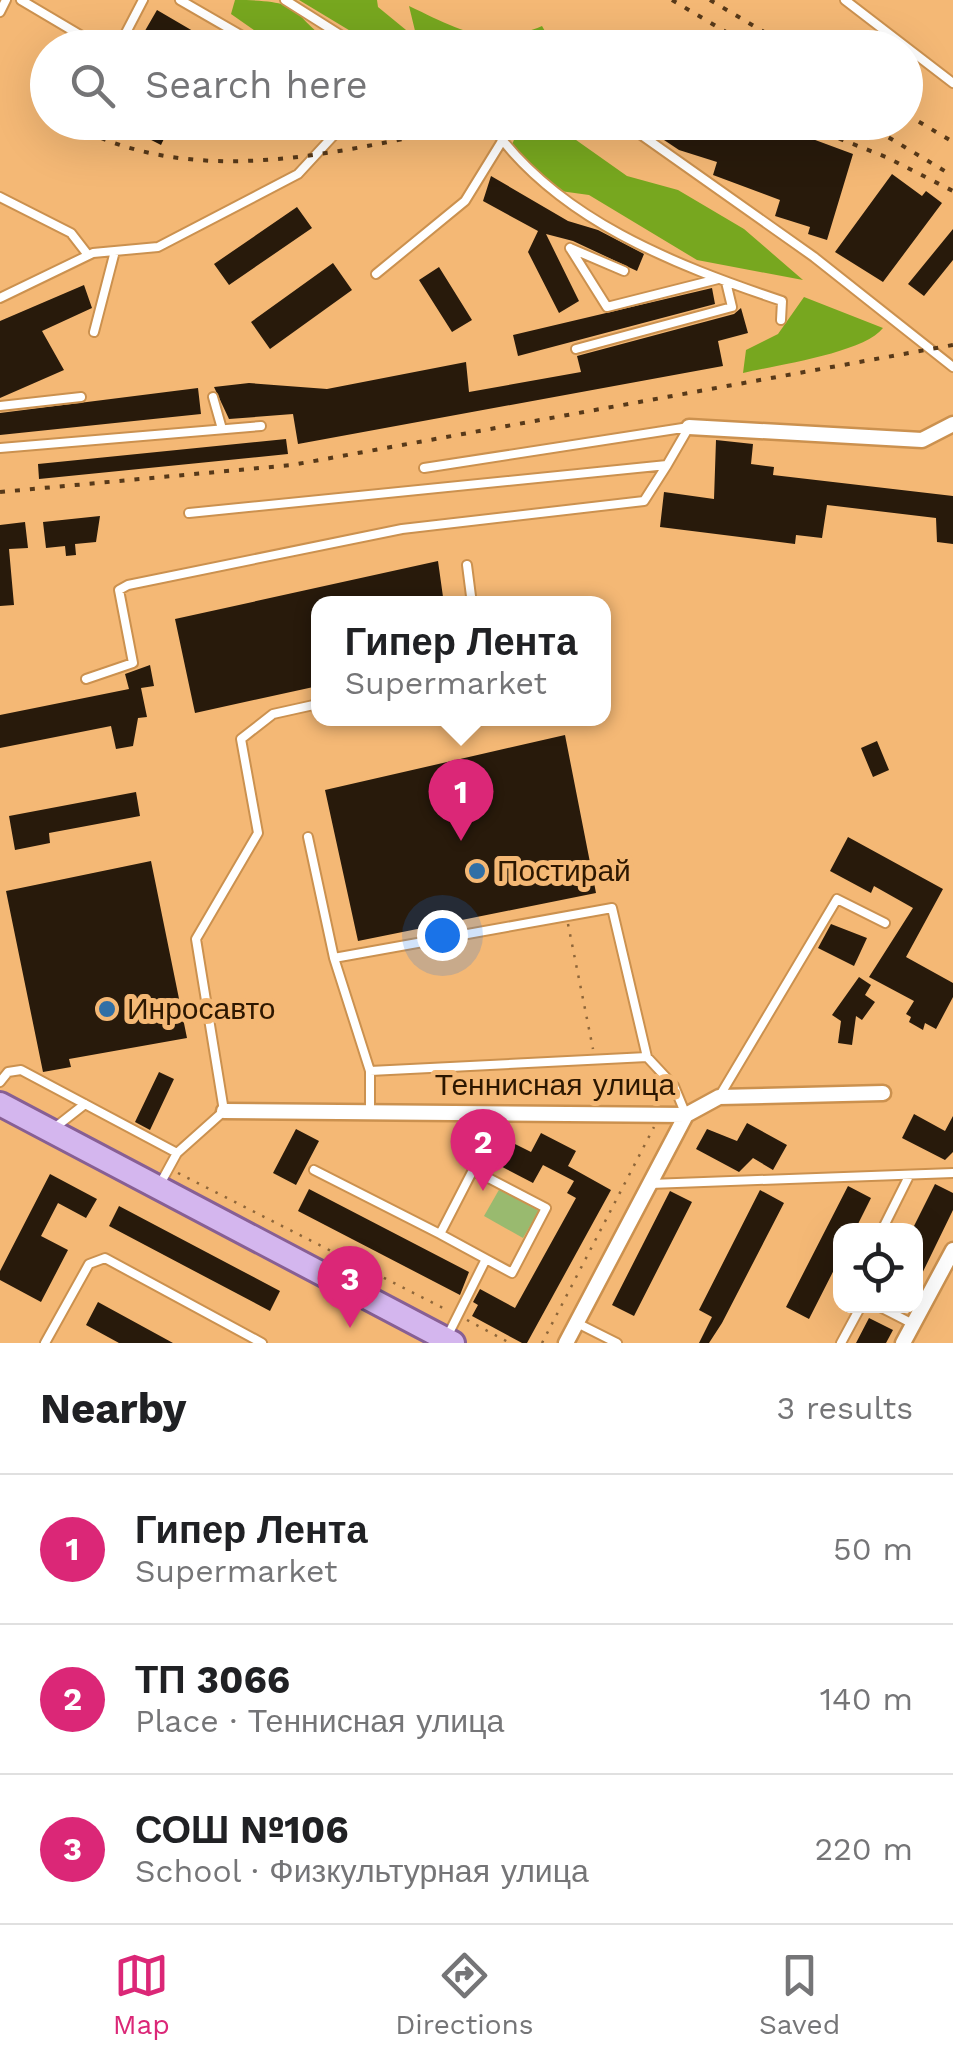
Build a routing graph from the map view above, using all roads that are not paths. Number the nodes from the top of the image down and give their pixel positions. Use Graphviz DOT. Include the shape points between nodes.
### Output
graph roads {
  1 [pos="6,0"];
  2 [pos="21,0"];
  3 [pos="142,0"];
  4 [pos="180,0"];
  5 [pos="285,0"];
  6 [pos="845,0"];
  7 [pos="0,12"];
  8 [pos="72,30"];
  9 [pos="127,30"];
  10 [pos="232,30"];
  11 [pos="332,30"];
  12 [pos="884,30"];
  13 [pos="923,60"];
  14 [pos="953,83"];
  15 [pos="329,140"];
  16 [pos="648,140"];
  17 [pos="502,141"];
  18 [pos="0,198"];
  19 [pos="115,251"];
  20 [pos="88,256"];
  21 [pos="624,271"];
  22 [pos="376,274"];
  23 [pos="722,281"];
  24 [pos="0,298"];
  25 [pos="781,320"];
  26 [pos="94,332"];
  27 [pos="576,349"];
  28 [pos="953,368"];
  29 [pos="81,397"];
  30 [pos="213,397"];
  31 [pos="0,406"];
  32 [pos="953,424"];
  33 [pos="261,426"];
  34 [pos="690,427"];
  35 [pos="222,429"];
  36 [pos="0,448"];
  37 [pos="668,465"];
  38 [pos="424,468"];
  39 [pos="189,513"];
  40 [pos="467,564"];
  41 [pos="471,596"];
  42 [pos="86,679"];
  43 [pos="311,706"];
  44 [pos="308,837"];
  45 [pos="885,923"];
  46 [pos="334,958"];
  47 [pos="647,1057"];
  48 [pos="370,1072"];
  49 [pos="0,1082"];
  50 [pos="883,1093"];
  51 [pos="718,1097"];
  52 [pos="0,1104"];
  53 [pos="85,1104"];
  54 [pos="224,1111"];
  55 [pos="370,1112"];
  56 [pos="471,1112"];
  57 [pos="686,1115"];
  58 [pos="51,1131"];
  59 [pos="177,1154"];
  60 [pos="314,1170"];
  61 [pos="474,1170"];
  62 [pos="953,1174"];
  63 [pos="908,1178"];
  64 [pos="650,1184"];
  65 [pos="157,1190"];
  66 [pos="886,1223"];
  67 [pos="440,1234"];
  68 [pos="953,1250"];
  69 [pos="486,1259"];
  70 [pos="858,1313"];
  71 [pos="892,1313"];
  72 [pos="577,1323"];
  73 [pos="913,1324"];
  74 [pos="450,1341"];
  75 [pos="46,1343"];
  76 [pos="262,1343"];
  77 [pos="566,1343"];
  78 [pos="618,1343"];
  79 [pos="842,1343"];
  80 [pos="903,1343"];
  1 -- 7 [label="lane"];
  2 -- 8 [label="lane"];
  3 -- 9 [label="lane"];
  4 -- 10 [label="lane"];
  5 -- 11 [label="lane"];
  6 -- 12 [label="lane"];
  13 -- 14 [label="lane"];
  15 -- 19 [label="lane" via="298,174 158,247"];
  16 -- 28 [label="lane" via="814,257"];
  17 -- 22 [label="lane" via="464,201"];
  17 -- 23 [label="lane" via="562,199"];
  18 -- 20 [label="lane" via="71,233"];
  19 -- 20 [label="lane"];
  19 -- 26 [label="lane"];
  20 -- 24 [label="lane"];
  21 -- 23 [label="lane" via="570,248 607,307"];
  23 -- 25 [label="lane" via="782,301"];
  23 -- 27 [label="lane" via="732,306"];
  29 -- 31 [label="lane"];
  30 -- 35 [label="lane"];
  32 -- 34 [label="street" via="922,440"];
  33 -- 35 [label="lane"];
  34 -- 37 [label="lane"];
  34 -- 38 [label="lane"];
  35 -- 36 [label="lane"];
  37 -- 39 [label="lane"];
  37 -- 42 [label="lane" via="644,502 402,529 128,584 119,590 133,663"];
  40 -- 41 [label="lane"];
  43 -- 54 [label="lane" via="273,714 241,739 258,833 196,938"];
  44 -- 46 [label="lane"];
  45 -- 51 [label="lane" via="837,899"];
  46 -- 47 [label="lane" via="612,908"];
  46 -- 48 [label="lane"];
  47 -- 48 [label="lane"];
  47 -- 57 [label="lane" via="674,1086"];
  48 -- 55 [label="lane"];
  49 -- 53 [label="lane" via="21,1070"];
  50 -- 51 [label="street, Теннисная улица"];
  51 -- 57 [label="street, Теннисная улица"];
  52 -- 58 [label="main road"];
  53 -- 58 [label="lane"];
  53 -- 59 [label="lane"];
  54 -- 55 [label="street, Теннисная улица"];
  54 -- 59 [label="lane"];
  55 -- 56 [label="street, Теннисная улица"];
  56 -- 57 [label="street, Теннисная улица"];
  56 -- 61 [label="lane"];
  57 -- 64 [label="street"];
  58 -- 65 [label="main road"];
  59 -- 65 [label="lane"];
  60 -- 67 [label="lane"];
  61 -- 67 [label="lane"];
  61 -- 69 [label="lane" via="546,1208 512,1273"];
  62 -- 63 [label="lane"];
  63 -- 64 [label="lane"];
  63 -- 66 [label="lane"];
  64 -- 72 [label="street"];
  65 -- 74 [label="main road"];
  67 -- 69 [label="lane"];
  68 -- 73 [label="street"];
  69 -- 74 [label="lane"];
  70 -- 79 [label="lane"];
  71 -- 73 [label="lane"];
  72 -- 77 [label="street"];
  72 -- 78 [label="lane"];
  73 -- 80 [label="street"];
  75 -- 76 [label="lane" via="89,1264 105,1258"];
}
